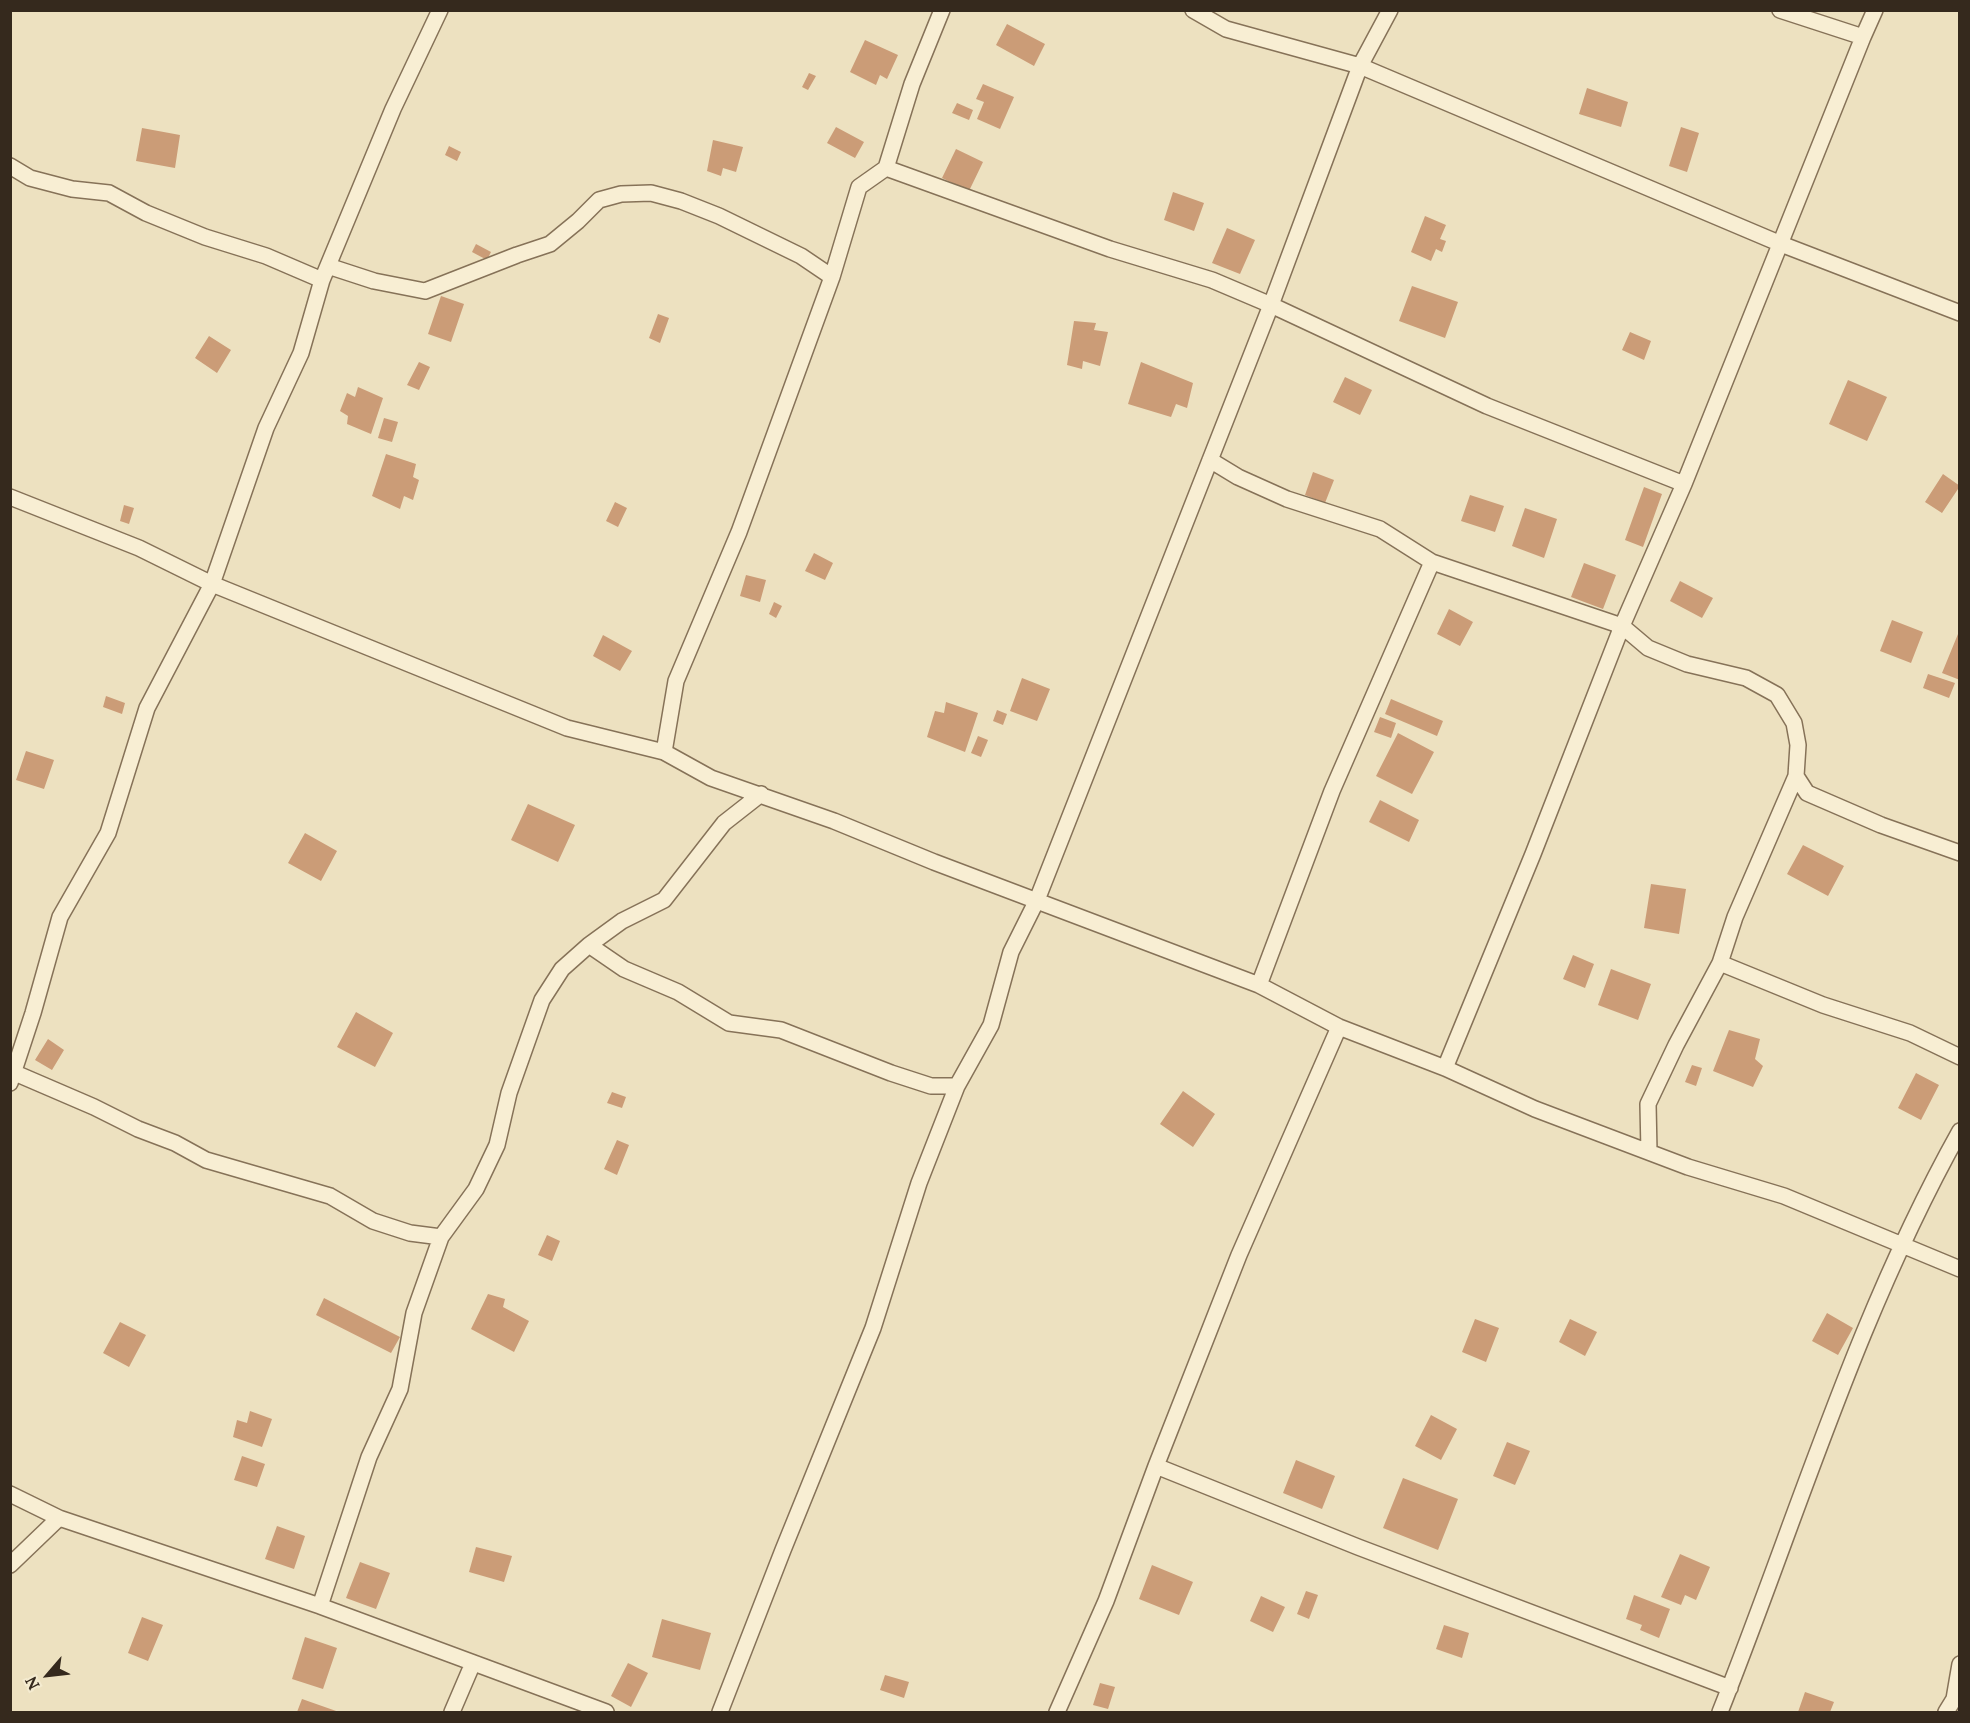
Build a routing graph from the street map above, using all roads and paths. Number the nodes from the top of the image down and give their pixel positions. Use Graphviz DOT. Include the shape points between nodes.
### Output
graph roads {
  1 [pos="440,10"];
  2 [pos="942,10"];
  3 [pos="1193,10"];
  4 [pos="1390,10"];
  5 [pos="1780,10"];
  6 [pos="1875,10"];
  7 [pos="1863,37"];
  8 [pos="1360,66"];
  9 [pos="10,166"];
  10 [pos="886,168"];
  11 [pos="1781,244"];
  12 [pos="325,273"];
  13 [pos="832,277"];
  14 [pos="1271,305"];
  15 [pos="1959,313"];
  16 [pos="1210,460"];
  17 [pos="1684,484"];
  18 [pos="10,497"];
  19 [pos="1432,562"];
  20 [pos="212,584"];
  21 [pos="1622,626"];
  22 [pos="664,752"];
  23 [pos="1796,776"];
  24 [pos="761,794"];
  25 [pos="1959,854"];
  26 [pos="1037,900"];
  27 [pos="589,945"];
  28 [pos="1720,963"];
  29 [pos="1259,985"];
  30 [pos="1339,1027"];
  31 [pos="1959,1057"];
  32 [pos="1445,1068"];
  33 [pos="13,1078"];
  34 [pos="957,1086"];
  35 [pos="1959,1131"];
  36 [pos="1649,1152"];
  37 [pos="441,1237"];
  38 [pos="1901,1244"];
  39 [pos="1959,1269"];
  40 [pos="1156,1466"];
  41 [pos="10,1494"];
  42 [pos="59,1518"];
  43 [pos="10,1565"];
  44 [pos="320,1606"];
  45 [pos="473,1663"];
  46 [pos="1959,1665"];
  47 [pos="1730,1688"];
  48 [pos="1953,1704"];
  49 [pos="452,1713"];
  50 [pos="606,1713"];
  51 [pos="720,1713"];
  52 [pos="1057,1713"];
  53 [pos="1720,1713"];
  1 -- 12 [label="street" via="393,109"];
  2 -- 10 [label="street" via="912,84"];
  3 -- 8 [label="street" via="1226,29"];
  4 -- 8 [label="street"];
  5 -- 7 [label="street"];
  6 -- 7 [label="street"];
  7 -- 11 [label="street"];
  8 -- 11 [label="street"];
  8 -- 14 [label="street"];
  9 -- 12 [label="street" via="30,178 109,193 195,233"];
  10 -- 13 [label="street" via="859,187"];
  10 -- 14 [label="street" via="1110,249 1212,280"];
  11 -- 15 [label="street"];
  11 -- 17 [label="street"];
  12 -- 13 [label="street" via="425,291 550,244 599,200 621,194 651,193 719,216 801,256"];
  12 -- 20 [label="street" via="301,353 266,428"];
  13 -- 22 [label="street" via="739,532 676,681"];
  14 -- 16 [label="street"];
  14 -- 17 [label="street" via="1487,406"];
  16 -- 19 [label="street" via="1287,498 1380,529"];
  16 -- 26 [label="street"];
  17 -- 21 [label="street"];
  18 -- 20 [label="street" via="139,548"];
  19 -- 21 [label="street"];
  19 -- 29 [label="street" via="1332,791"];
  20 -- 22 [label="street" via="567,728"];
  20 -- 33 [label="street" via="147,708 108,833 60,916"];
  21 -- 23 [label="street" via="1648,648 1687,664 1746,678 1777,695 1794,723 1798,745"];
  21 -- 32 [label="street"];
  22 -- 24 [label="street" via="711,778"];
  23 -- 25 [label="street" via="1807,793"];
  23 -- 28 [label="street" via="1735,917"];
  24 -- 26 [label="street"];
  24 -- 27 [label="street" via="724,823 664,900 622,921"];
  26 -- 29 [label="street"];
  26 -- 34 [label="street" via="1011,952 991,1025"];
  27 -- 34 [label="street" via="624,969 678,992 729,1023 781,1030 931,1086"];
  27 -- 37 [label="street" via="562,969 542,1000 509,1093 497,1145 476,1189"];
  28 -- 31 [label="street" via="1823,1005 1910,1033"];
  28 -- 36 [label="street" via="1648,1104"];
  29 -- 30 [label="street"];
  30 -- 32 [label="street"];
  30 -- 40 [label="street" via="1239,1255"];
  32 -- 36 [label="street" via="1535,1109"];
  33 -- 37 [label="street" via="94,1107 206,1160 330,1196 373,1221"];
  34 -- 51 [label="street" via="919,1183 873,1328"];
  35 -- 38 [label="street"];
  36 -- 38 [label="street" via="1784,1196"];
  37 -- 44 [label="street" via="414,1313 400,1389 369,1457"];
  38 -- 39 [label="street"];
  38 -- 47 [label="street" via="1828,1421"];
  40 -- 47 [label="street"];
  40 -- 52 [label="street" via="1106,1601"];
  41 -- 42 [label="street"];
  42 -- 43 [label="street"];
  42 -- 44 [label="street"];
  44 -- 45 [label="street"];
  45 -- 49 [label="street"];
  45 -- 50 [label="street"];
  46 -- 48 [label="street"];
  47 -- 53 [label="street"];
}
